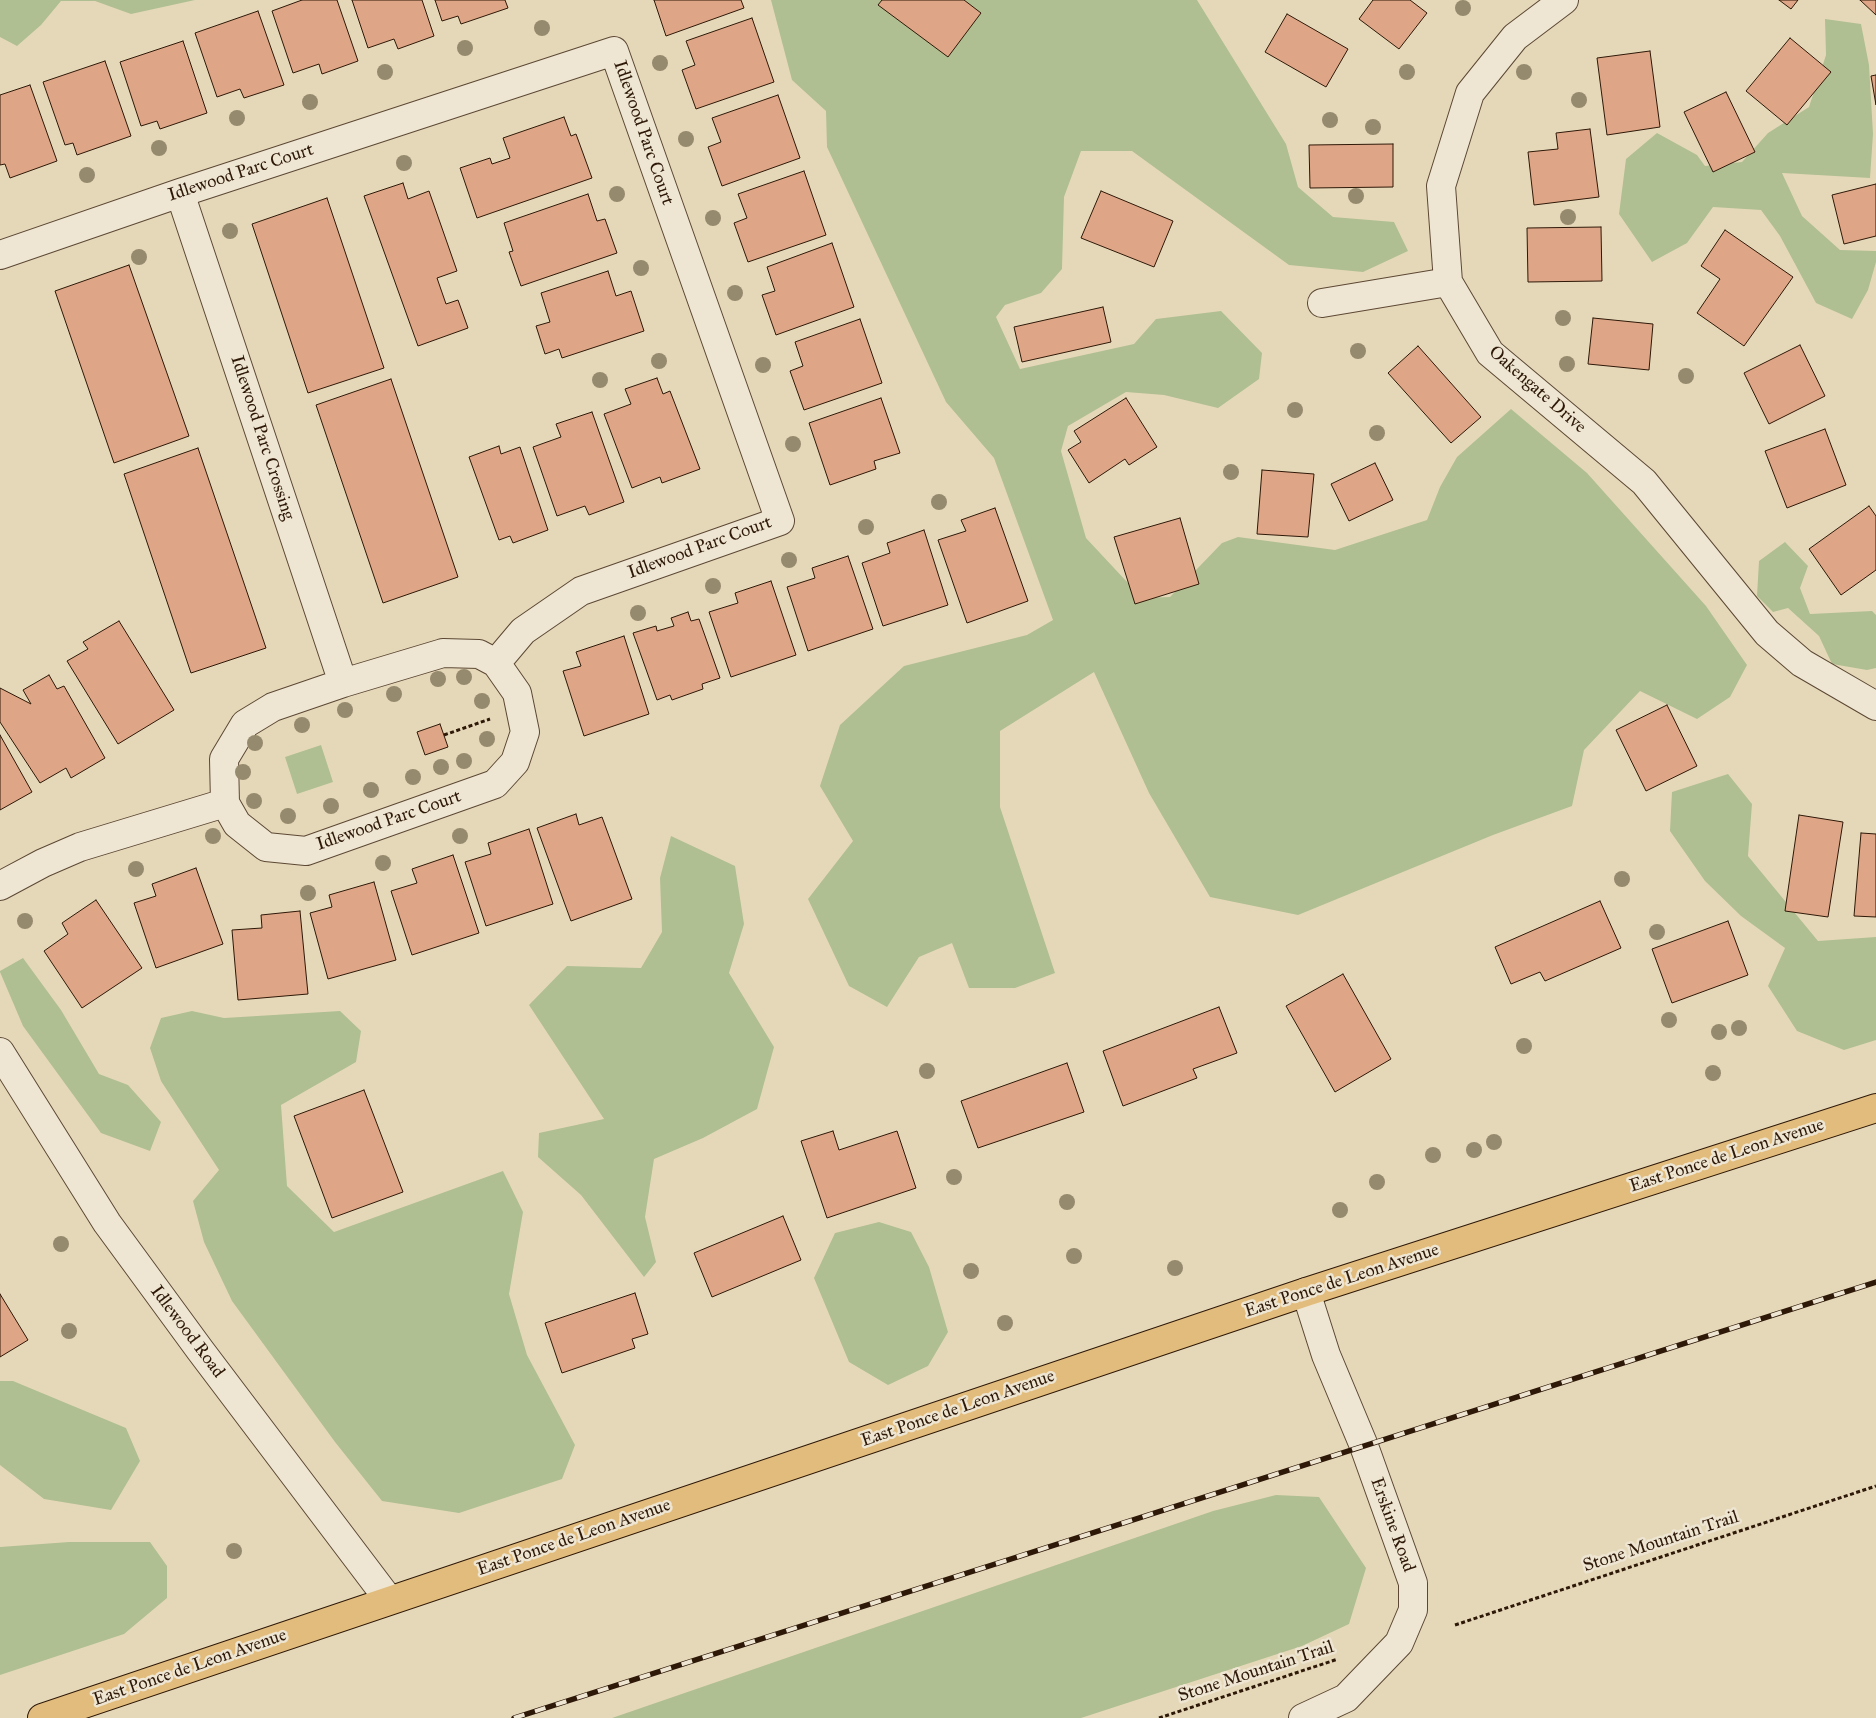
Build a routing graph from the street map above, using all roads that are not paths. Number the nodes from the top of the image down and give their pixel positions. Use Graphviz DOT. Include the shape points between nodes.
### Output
graph roads {
  1 [pos="1564,0"];
  2 [pos="180,193"];
  3 [pos="0,255"];
  4 [pos="1448,282"];
  5 [pos="1322,303"];
  6 [pos="496,664"];
  7 [pos="343,683"];
  8 [pos="1876,706"];
  9 [pos="225,803"];
  10 [pos="0,886"];
  11 [pos="0,1052"];
  12 [pos="1876,1108"];
  13 [pos="1306,1292"];
  14 [pos="389,1600"];
  15 [pos="42,1718"];
  16 [pos="1303,1718"];
  1 -- 4 [label="street, Oakengate Drive" via="1516,37 1470,93 1441,186"];
  2 -- 3 [label="street, Idlewood Parc Court"];
  2 -- 6 [label="street, Idlewood Parc Court" via="614,51 780,521 581,591 523,631"];
  2 -- 7 [label="street, Idlewood Parc Crossing"];
  4 -- 5 [label="street"];
  4 -- 8 [label="street, Oakengate Drive" via="1490,353 1644,482 1767,633 1802,663"];
  6 -- 7 [label="street, Idlewood Parc Court" via="479,654 443,653"];
  6 -- 9 [label="street, Idlewood Parc Court" via="517,693 525,732 515,762 495,784 306,850 266,847 237,824"];
  7 -- 9 [label="street, Idlewood Parc Court" via="273,707 244,724 224,759"];
  9 -- 10 [label="street" via="80,848 43,862"];
  11 -- 14 [label="street, Idlewood Road" via="107,1223"];
  12 -- 13 [label="main road, East Ponce de Leon Avenue"];
  13 -- 14 [label="main road, East Ponce de Leon Avenue"];
  13 -- 16 [label="street, Erskine Road" via="1326,1355 1364,1446 1413,1583 1413,1610 1399,1643 1346,1698"];
  14 -- 15 [label="main road, East Ponce de Leon Avenue"];
}
